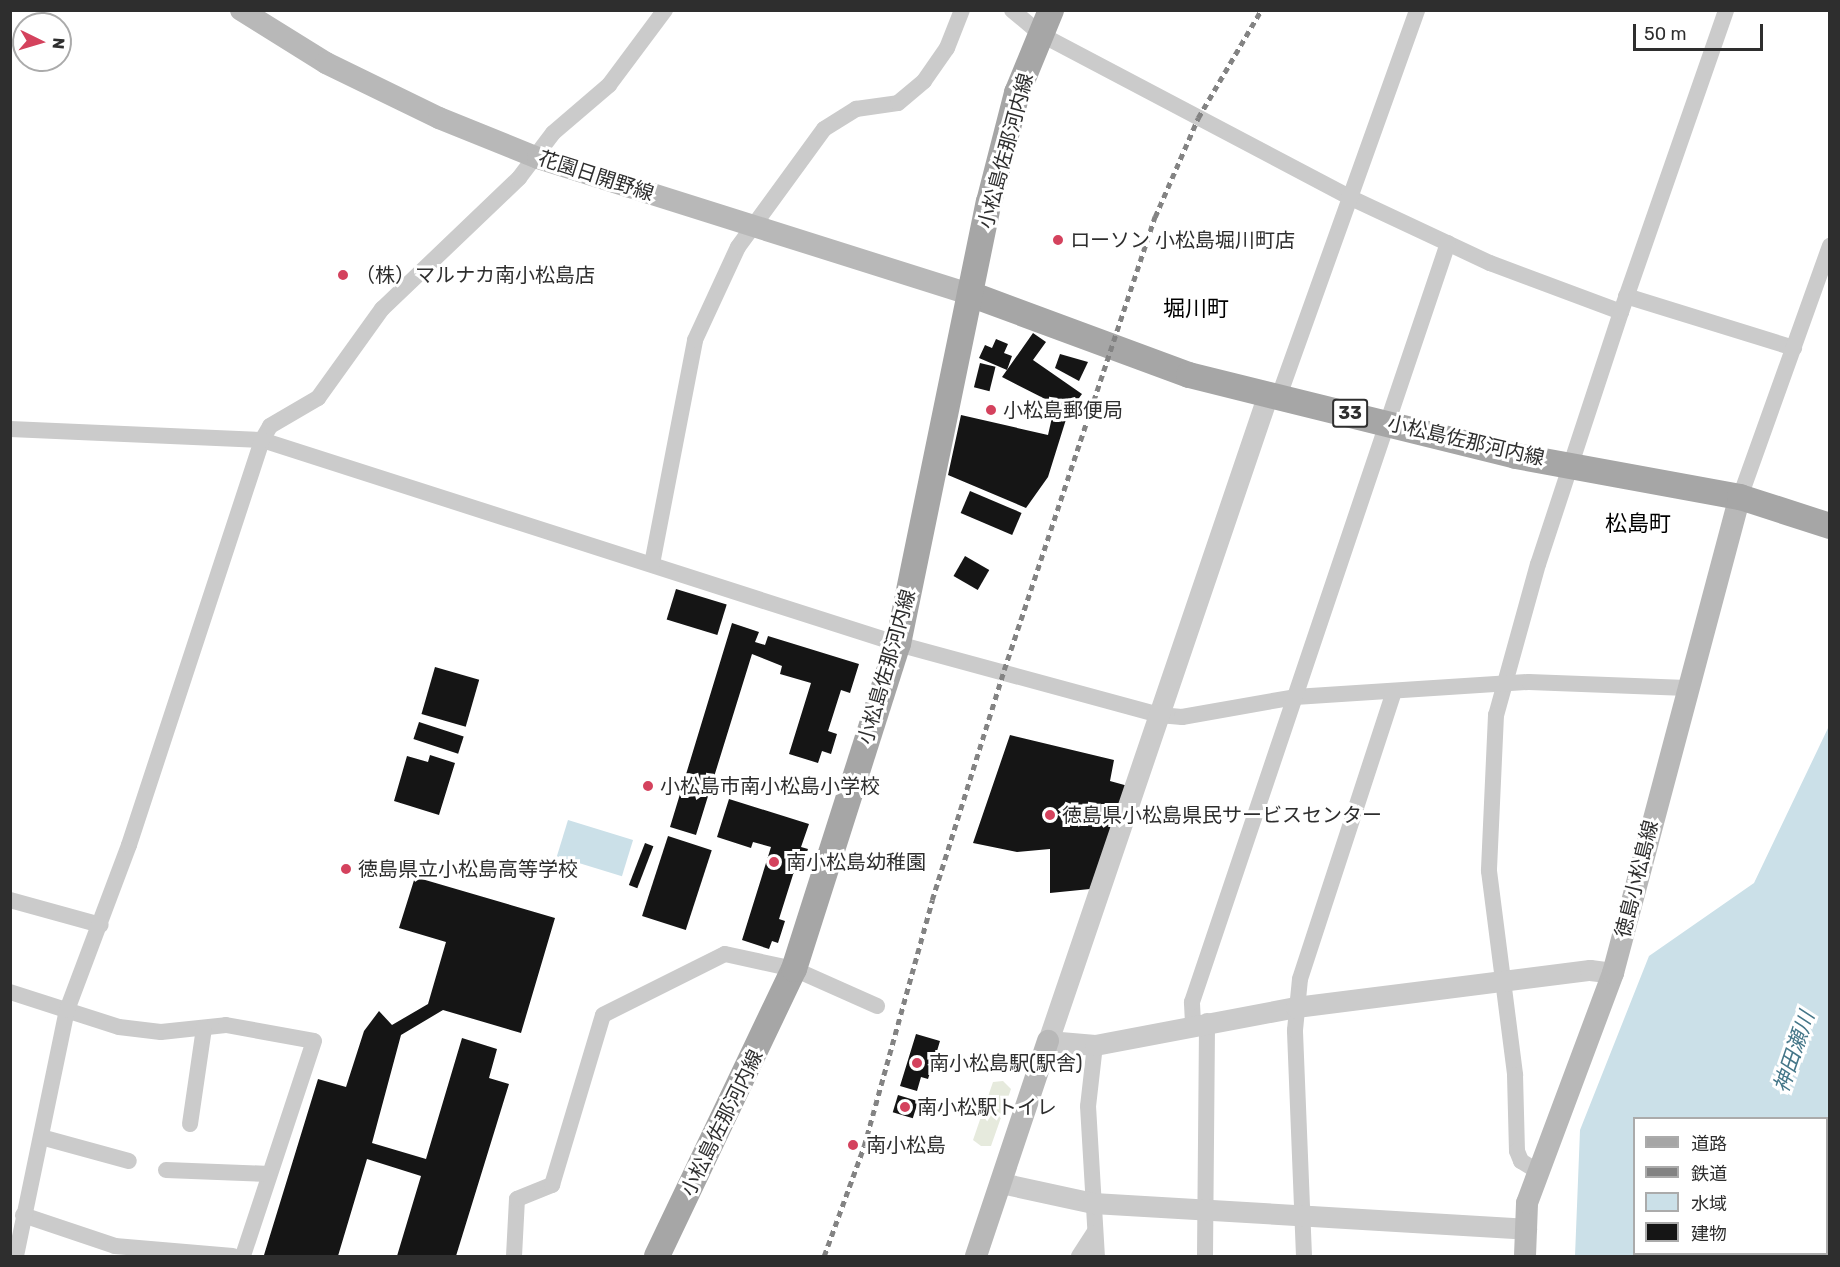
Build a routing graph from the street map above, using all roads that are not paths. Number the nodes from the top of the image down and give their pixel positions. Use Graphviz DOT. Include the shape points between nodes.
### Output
graph roads {
  1 [pos="241,10"];
  2 [pos="665,10"];
  3 [pos="962,10"];
  4 [pos="1012,10"];
  5 [pos="1051,10"];
  6 [pos="1417,10"];
  7 [pos="1726,10"];
  8 [pos="1042,35"];
  9 [pos="537,158"];
  10 [pos="1349,197"];
  11 [pos="753,226"];
  12 [pos="1448,243"];
  13 [pos="1830,246"];
  14 [pos="970,294"];
  15 [pos="1623,304"];
  16 [pos="1794,348"];
  17 [pos="1273,395"];
  18 [pos="1386,422"];
  19 [pos="10,429"];
  20 [pos="262,440"];
  21 [pos="1572,465"];
  22 [pos="1740,497"];
  23 [pos="1830,526"];
  24 [pos="652,564"];
  25 [pos="898,644"];
  26 [pos="1502,684"];
  27 [pos="1687,688"];
  28 [pos="1393,695"];
  29 [pos="1295,697"];
  30 [pos="1159,715"];
  31 [pos="10,900"];
  32 [pos="101,925"];
  33 [pos="794,969"];
  34 [pos="1613,973"];
  35 [pos="1504,980"];
  36 [pos="10,992"];
  37 [pos="877,1006"];
  38 [pos="1296,1007"];
  39 [pos="67,1010"];
  40 [pos="1200,1022"];
  41 [pos="204,1028"];
  42 [pos="1048,1041"];
  43 [pos="1095,1045"];
  44 [pos="190,1124"];
  45 [pos="41,1137"];
  46 [pos="129,1161"];
  47 [pos="166,1170"];
  48 [pos="1537,1171"];
  49 [pos="269,1174"];
  50 [pos="1001,1183"];
  51 [pos="1093,1203"];
  52 [pos="1206,1209"];
  53 [pos="1302,1213"];
  54 [pos="24,1215"];
  55 [pos="1526,1228"];
  56 [pos="1094,1233"];
  57 [pos="16,1257"];
  58 [pos="232,1257"];
  59 [pos="243,1257"];
  60 [pos="514,1257"];
  61 [pos="657,1257"];
  62 [pos="976,1257"];
  63 [pos="1079,1257"];
  64 [pos="1097,1257"];
  65 [pos="1205,1257"];
  66 [pos="1304,1257"];
  67 [pos="1525,1257"];
  1 -- 9 [label="main road, 花園日開野線" via="346,73"];
  2 -- 9 [label="street" via="609,85 553,133"];
  3 -- 11 [label="street" via="947,48 924,81 898,103 856,109 824,129"];
  4 -- 8 [label="street"];
  5 -- 8 [label="main road, 小松島佐那河内線"];
  6 -- 10 [label="street"];
  7 -- 15 [label="street"];
  8 -- 10 [label="street"];
  8 -- 14 [label="main road, 小松島佐那河内線" via="1017,93"];
  9 -- 11 [label="main road, 花園日開野線"];
  9 -- 20 [label="street" via="382,309 318,398 270,426"];
  10 -- 12 [label="street"];
  10 -- 17 [label="street"];
  11 -- 14 [label="main road, 花園日開野線"];
  11 -- 24 [label="street" via="695,340"];
  12 -- 15 [label="street"];
  12 -- 18 [label="street"];
  13 -- 16 [label="street"];
  14 -- 17 [label="main road, 小松島佐那河内線 / 33" via="1189,375"];
  14 -- 25 [label="main road, 小松島佐那河内線"];
  15 -- 16 [label="street"];
  15 -- 21 [label="street"];
  16 -- 22 [label="street"];
  17 -- 18 [label="main road, 小松島佐那河内線 / 33"];
  17 -- 30 [label="street"];
  18 -- 21 [label="main road, 小松島佐那河内線 / 33"];
  18 -- 29 [label="street"];
  19 -- 20 [label="street"];
  20 -- 24 [label="street"];
  20 -- 32 [label="street"];
  21 -- 22 [label="main road, 小松島佐那河内線 / 33"];
  21 -- 26 [label="street"];
  22 -- 23 [label="main road, 小松島佐那河内線 / 33"];
  22 -- 27 [label="main road, 徳島小松島線"];
  24 -- 25 [label="street"];
  25 -- 30 [label="street"];
  25 -- 33 [label="main road, 小松島佐那河内線"];
  26 -- 27 [label="street"];
  26 -- 28 [label="street"];
  26 -- 35 [label="street" via="1490,871"];
  27 -- 34 [label="main road, 徳島小松島線"];
  28 -- 29 [label="street"];
  28 -- 38 [label="street"];
  29 -- 30 [label="street" via="1182,717"];
  29 -- 40 [label="street" via="1192,1002"];
  30 -- 42 [label="street"];
  31 -- 32 [label="street"];
  32 -- 39 [label="street"];
  33 -- 37 [label="street"];
  33 -- 60 [label="street" via="725,954 603,1015 552,1185 517,1199"];
  33 -- 61 [label="main road, 小松島佐那河内線"];
  34 -- 35 [label="street" via="1590,970"];
  34 -- 48 [label="main road, 徳島小松島線"];
  35 -- 38 [label="street"];
  35 -- 48 [label="street" via="1517,1151 1521,1161"];
  36 -- 39 [label="street"];
  38 -- 40 [label="street"];
  38 -- 53 [label="street"];
  39 -- 41 [label="street" via="140,1030"];
  39 -- 45 [label="street"];
  40 -- 43 [label="street"];
  40 -- 52 [label="street"];
  41 -- 44 [label="street"];
  41 -- 49 [label="street" via="226,1025 314,1041"];
  42 -- 43 [label="street"];
  42 -- 50 [label="main road"];
  43 -- 51 [label="street" via="1088,1106"];
  45 -- 46 [label="street"];
  45 -- 54 [label="street"];
  47 -- 49 [label="street"];
  48 -- 55 [label="main road, 徳島小松島線"];
  49 -- 59 [label="street"];
  50 -- 51 [label="street"];
  50 -- 62 [label="main road"];
  51 -- 52 [label="street"];
  51 -- 56 [label="street"];
  52 -- 53 [label="street"];
  52 -- 65 [label="street"];
  53 -- 55 [label="street"];
  53 -- 66 [label="street"];
  54 -- 57 [label="street"];
  54 -- 58 [label="street" via="115,1246"];
  55 -- 67 [label="main road, 徳島小松島線"];
  56 -- 63 [label="street"];
  56 -- 64 [label="street"];
}
